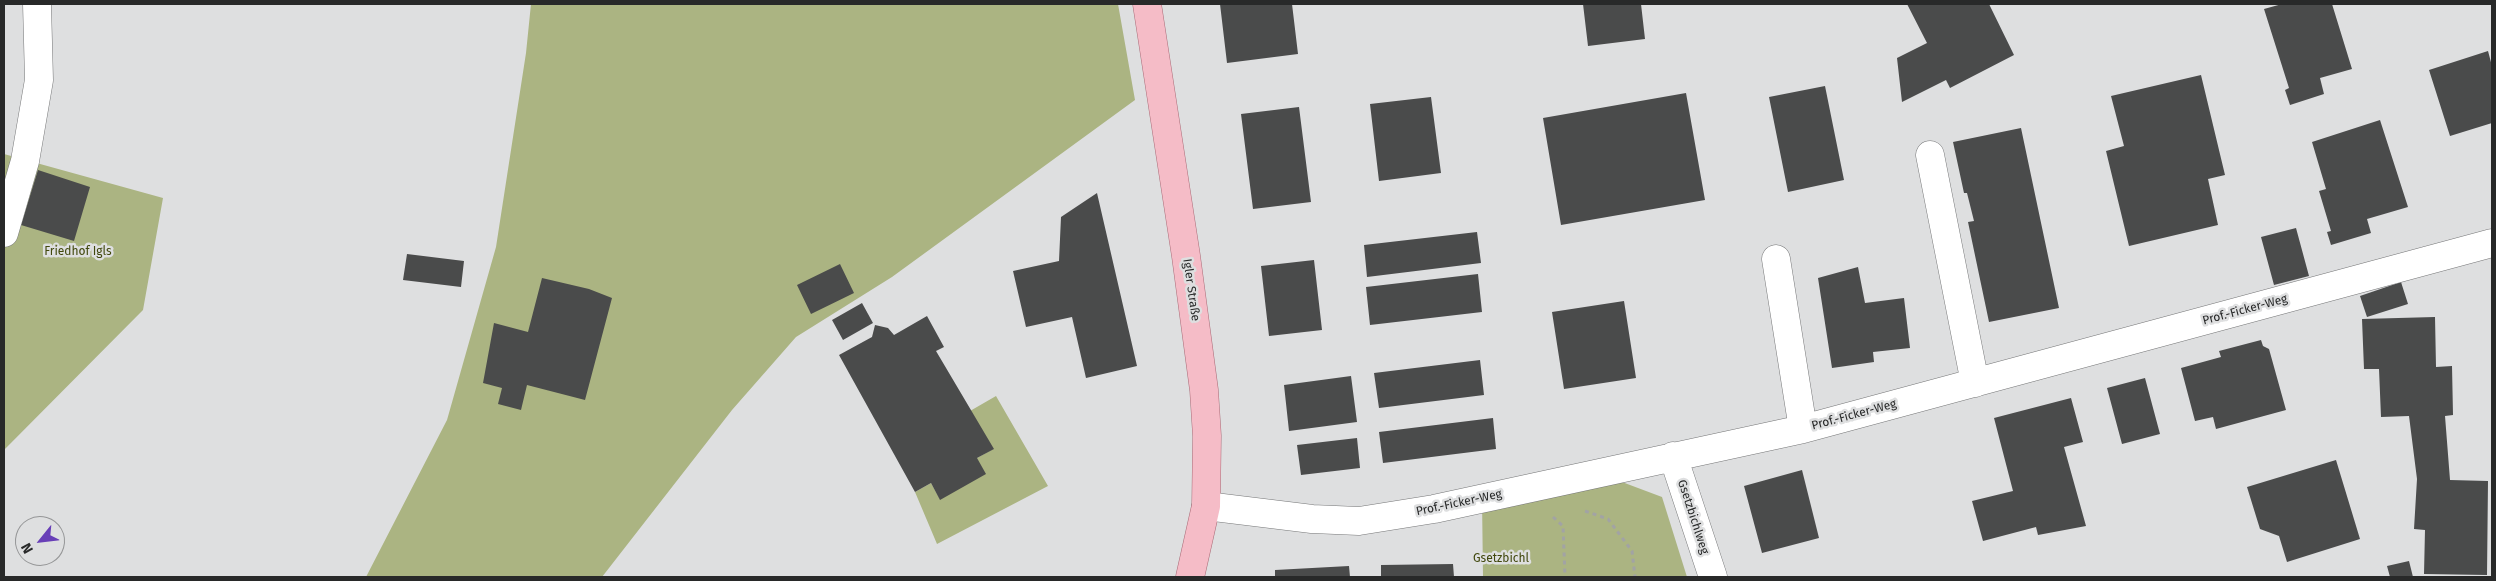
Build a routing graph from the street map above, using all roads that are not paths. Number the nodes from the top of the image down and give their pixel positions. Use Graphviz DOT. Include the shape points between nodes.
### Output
graph roads {
  1 [pos="37,4"];
  2 [pos="1147,4"];
  3 [pos="1930,155"];
  4 [pos="4,233"];
  5 [pos="2492,244"];
  6 [pos="1776,259"];
  7 [pos="1974,383"];
  8 [pos="1803,429"];
  9 [pos="1672,456"];
  10 [pos="1206,506"];
  11 [pos="1190,577"];
  12 [pos="1713,577"];
  1 -- 4 [label="street" via="39,80 25,161"];
  2 -- 10 [label="main road, Igler Straße" via="1199,345 1207,436"];
  3 -- 7 [label="street"];
  5 -- 7 [label="street, Prof.-Ficker-Weg"];
  6 -- 8 [label="street"];
  7 -- 8 [label="street, Prof.-Ficker-Weg"];
  8 -- 9 [label="street, Prof.-Ficker-Weg"];
  9 -- 10 [label="street, Prof.-Ficker-Weg" via="1434,509 1359,521 1312,519"];
  9 -- 12 [label="street, Gsetzbichlweg"];
  10 -- 11 [label="main road, Igler Straße"];
}
